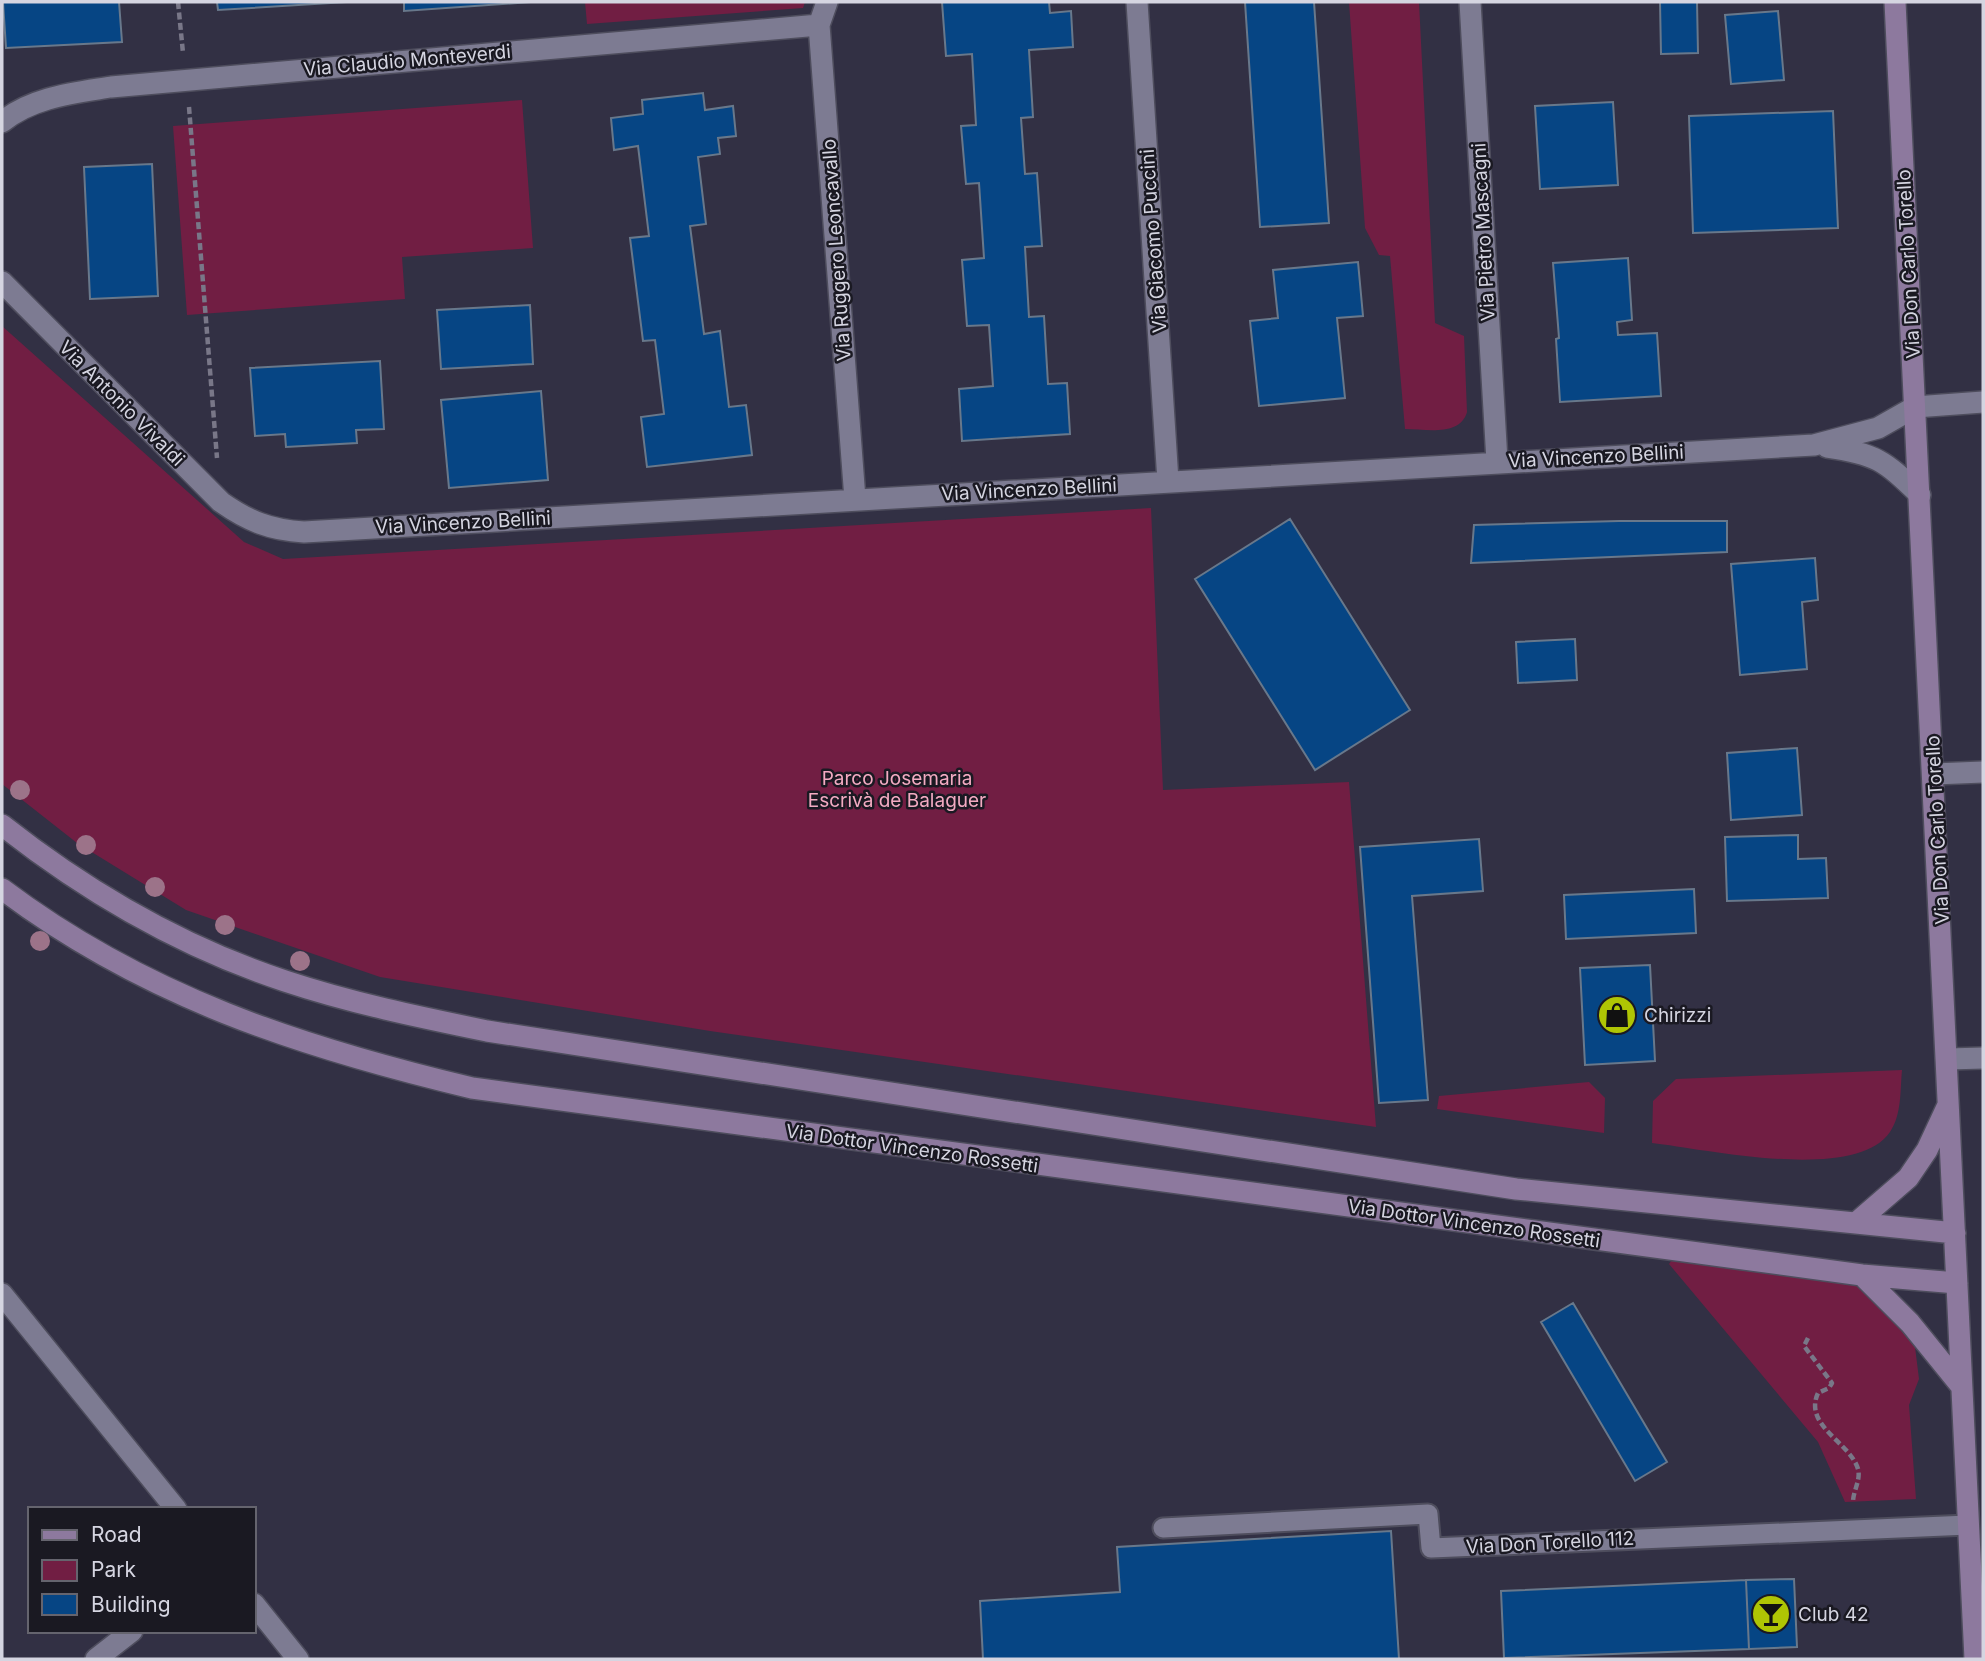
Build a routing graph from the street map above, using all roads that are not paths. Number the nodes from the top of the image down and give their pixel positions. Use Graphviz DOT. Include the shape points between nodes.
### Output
graph roads {
  1 [pos="827,2"];
  2 [pos="1137,2"];
  3 [pos="1470,2"];
  4 [pos="1895,2"];
  5 [pos="820,25"];
  6 [pos="2,122"];
  7 [pos="2,282"];
  8 [pos="1983,402"];
  9 [pos="1915,407"];
  10 [pos="1814,445"];
  11 [pos="1497,461"];
  12 [pos="1168,481"];
  13 [pos="1920,495"];
  14 [pos="855,499"];
  15 [pos="247,520"];
  16 [pos="1983,772"];
  17 [pos="1934,774"];
  18 [pos="2,825"];
  19 [pos="2,888"];
  20 [pos="1983,1058"];
  21 [pos="1948,1059"];
  22 [pos="1950,1101"];
  23 [pos="1856,1223"];
  24 [pos="1955,1233"];
  25 [pos="1862,1275"];
  26 [pos="1957,1283"];
  27 [pos="2,1294"];
  28 [pos="1961,1386"];
  29 [pos="174,1507"];
  30 [pos="1968,1525"];
  31 [pos="1163,1528"];
  32 [pos="1977,1561"];
  33 [pos="256,1606"];
  34 [pos="128,1633"];
  35 [pos="96,1659"];
  36 [pos="298,1659"];
  37 [pos="1975,1659"];
  1 -- 5 [label="street, Via Ruggero Leoncavallo"];
  2 -- 12 [label="street, Via Giacomo Puccini"];
  3 -- 11 [label="street, Via Pietro Mascagni"];
  4 -- 9 [label="street, Via Don Carlo Torello"];
  5 -- 6 [label="street, Via Claudio Monteverdi" via="186,79 60,95"];
  5 -- 14 [label="street, Via Ruggero Leoncavallo"];
  7 -- 15 [label="street, Via Antonio Vivaldi" via="221,502"];
  8 -- 9 [label="street"];
  9 -- 10 [label="street, Via Vincenzo Bellini" via="1878,428"];
  9 -- 13 [label="street, Via Don Carlo Torello"];
  10 -- 11 [label="street, Via Vincenzo Bellini"];
  10 -- 13 [label="street, Via Vincenzo Bellini" via="1866,453 1889,465"];
  11 -- 12 [label="street, Via Vincenzo Bellini"];
  12 -- 14 [label="street, Via Vincenzo Bellini"];
  13 -- 17 [label="street, Via Don Carlo Torello"];
  14 -- 15 [label="street, Via Vincenzo Bellini" via="304,531 275,530"];
  16 -- 17 [label="street"];
  17 -- 21 [label="street, Via Don Carlo Torello"];
  18 -- 23 [label="street, Via Dottor Vincenzo Rossetti" via="94,891 190,943 283,981 400,1013 487,1031 1516,1189"];
  19 -- 25 [label="street, Via Dottor Vincenzo Rossetti" via="92,950 203,1005 387,1068 471,1088"];
  20 -- 21 [label="street"];
  21 -- 22 [label="street, Via Don Carlo Torello"];
  22 -- 23 [label="street" via="1908,1178"];
  22 -- 24 [label="street, Via Don Carlo Torello"];
  23 -- 24 [label="street, Via Dottor Vincenzo Rossetti"];
  24 -- 26 [label="street, Via Don Carlo Torello"];
  25 -- 26 [label="street, Via Dottor Vincenzo Rossetti"];
  25 -- 28 [label="street" via="1902,1314"];
  26 -- 28 [label="street, Via Don Carlo Torello"];
  27 -- 29 [label="street"];
  28 -- 30 [label="street, Via Don Carlo Torello"];
  30 -- 31 [label="lane, Via Don Torello 112" via="1431,1548 1428,1514"];
  30 -- 32 [label="street, Via Don Carlo Torello"];
  32 -- 37 [label="street, Via Don Carlo Torello"];
  33 -- 36 [label="street"];
  34 -- 35 [label="street"];
}
